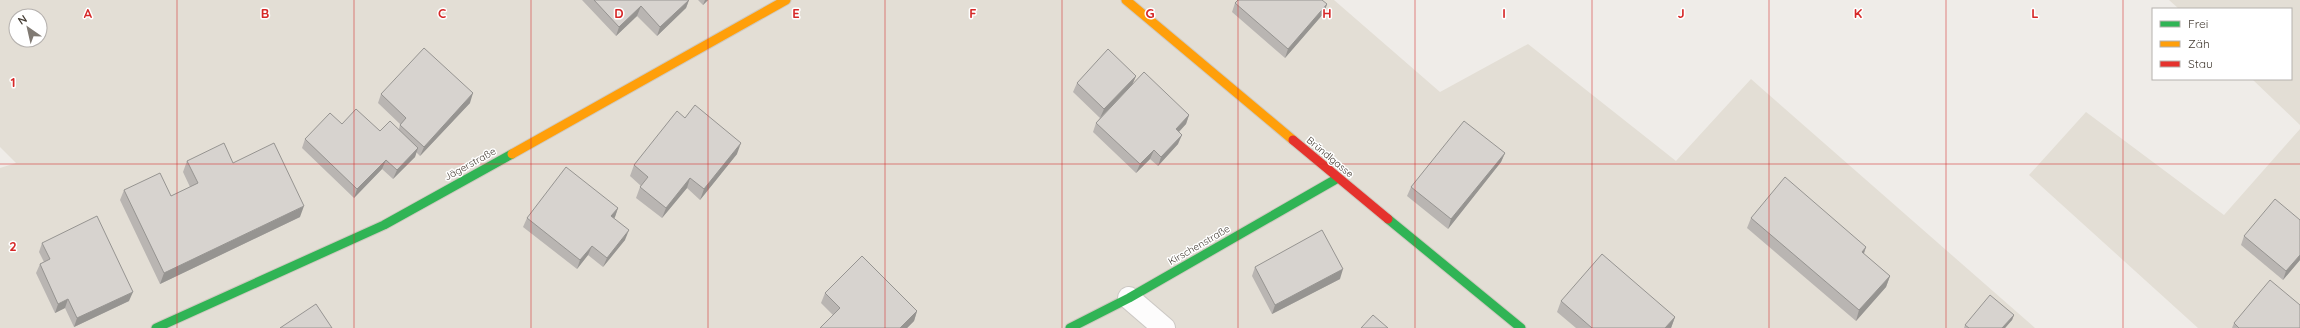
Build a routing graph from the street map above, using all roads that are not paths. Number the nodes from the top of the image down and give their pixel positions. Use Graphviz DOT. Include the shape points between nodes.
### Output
graph roads {
  1 [pos="786,0"];
  2 [pos="1126,0"];
  3 [pos="1338,178"];
  4 [pos="1129,298"];
  5 [pos="156,328"];
  6 [pos="1070,328"];
  7 [pos="1164,328"];
  8 [pos="1522,328"];
  1 -- 5 [label="street, Jägerstraße" via="384,224"];
  2 -- 3 [label="street, Bründlgasse"];
  3 -- 4 [label="street, Kirschenstraße"];
  3 -- 8 [label="street, Bründlgasse"];
  4 -- 6 [label="street, Kirschenstraße"];
  4 -- 7 [label="street"];
}
